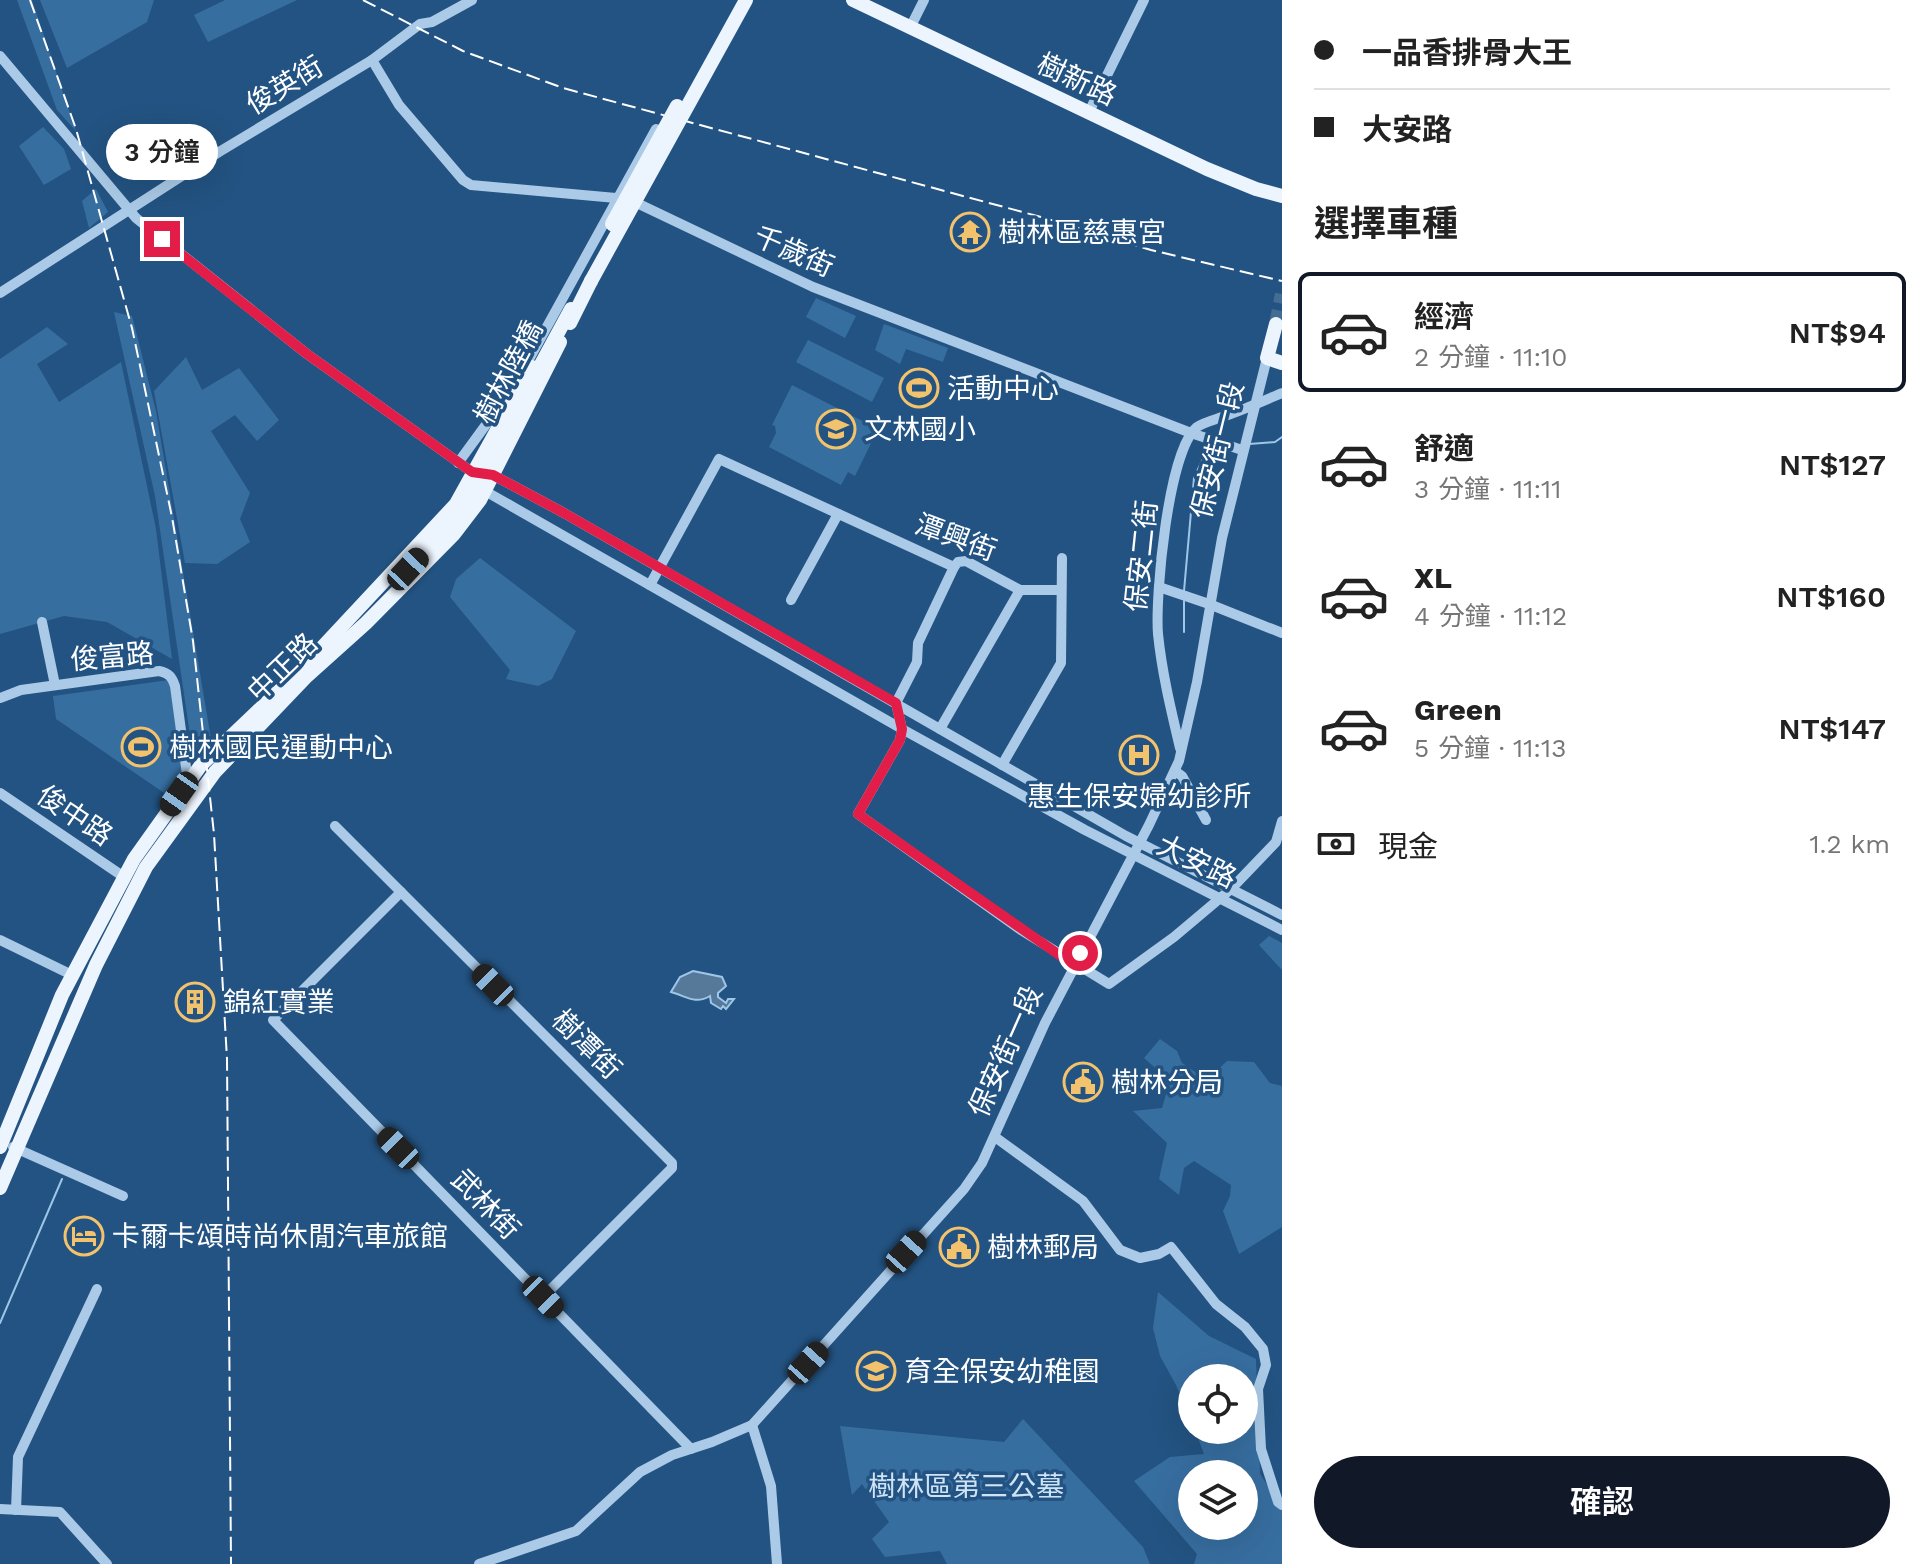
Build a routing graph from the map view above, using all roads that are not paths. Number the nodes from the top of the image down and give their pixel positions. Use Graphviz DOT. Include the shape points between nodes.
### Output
graph roads {
  1 [pos="472,0"];
  2 [pos="735,0"];
  3 [pos="746,0"];
  4 [pos="853,0"];
  5 [pos="924,0"];
  6 [pos="1144,0"];
  7 [pos="910,28"];
  8 [pos="0,56"];
  9 [pos="372,60"];
  10 [pos="1088,114"];
  11 [pos="656,129"];
  12 [pos="1282,196"];
  13 [pos="616,198"];
  14 [pos="129,210"];
  15 [pos="587,279"];
  16 [pos="0,293"];
  17 [pos="1276,324"];
  18 [pos="1267,358"];
  19 [pos="1282,363"];
  20 [pos="515,385"];
  21 [pos="1282,393"];
  22 [pos="1253,405"];
  23 [pos="523,418"];
  24 [pos="495,432"];
  25 [pos="1191,433"];
  26 [pos="1243,445"];
  27 [pos="458,463"];
  28 [pos="472,472"];
  29 [pos="493,475"];
  30 [pos="485,491"];
  31 [pos="838,514"];
  32 [pos="1062,558"];
  33 [pos="954,567"];
  34 [pos="659,568"];
  35 [pos="650,585"];
  36 [pos="1159,587"];
  37 [pos="1020,590"];
  38 [pos="1060,590"];
  39 [pos="791,600"];
  40 [pos="1209,604"];
  41 [pos="42,622"];
  42 [pos="1282,633"];
  43 [pos="304,673"];
  44 [pos="55,685"];
  45 [pos="0,698"];
  46 [pos="896,703"];
  47 [pos="902,729"];
  48 [pos="940,729"];
  49 [pos="1181,754"];
  50 [pos="1002,765"];
  51 [pos="1175,771"];
  52 [pos="183,788"];
  53 [pos="0,793"];
  54 [pos="191,804"];
  55 [pos="1206,820"];
  56 [pos="1282,821"];
  57 [pos="335,826"];
  58 [pos="1139,843"];
  59 [pos="1133,856"];
  60 [pos="124,877"];
  61 [pos="1231,889"];
  62 [pos="401,892"];
  63 [pos="1220,899"];
  64 [pos="1282,915"];
  65 [pos="1282,930"];
  66 [pos="0,940"];
  67 [pos="1074,964"];
  68 [pos="72,975"];
  69 [pos="16,1105"];
  70 [pos="33,1113"];
  71 [pos="995,1137"];
  72 [pos="1,1144"];
  73 [pos="17,1149"];
  74 [pos="0,1188"];
  75 [pos="123,1196"];
  76 [pos="97,1289"];
  77 [pos="543,1297"];
  78 [pos="752,1425"];
  79 [pos="691,1449"];
  80 [pos="1282,1505"];
  81 [pos="0,1509"];
  82 [pos="16,1510"];
  83 [pos="107,1564"];
  84 [pos="479,1564"];
  85 [pos="777,1564"];
  1 -- 9 [label="street, 俊英街" via="420,24"];
  2 -- 15 [label="main road, 樹林陸橋, bridge"];
  3 -- 15 [label="main road, 樹林陸橋, bridge"];
  4 -- 7 [label="main road, 樹新路"];
  5 -- 7 [label="street"];
  6 -- 10 [label="street"];
  7 -- 10 [label="main road, 樹新路"];
  8 -- 14 [label="street, 大安路"];
  9 -- 13 [label="street, 千歲街" via="399,105 471,185"];
  9 -- 14 [label="street, 俊英街"];
  10 -- 12 [label="main road, 樹新路" via="1207,169"];
  11 -- 13 [label="street"];
  13 -- 20 [label="street"];
  13 -- 25 [label="street, 千歲街" via="813,287"];
  14 -- 16 [label="street, 俊英街"];
  14 -- 27 [label="street, 大安路" via="274,328"];
  15 -- 23 [label="main road, 樹林陸橋"];
  15 -- 24 [label="main road, 樹林陸橋"];
  15 -- 43 [label="main road, 樹林陸橋, bridge" via="463,508"];
  17 -- 18 [label="main road, 保安街一段"];
  18 -- 19 [label="main road"];
  18 -- 22 [label="street, 保安街一段"];
  20 -- 24 [label="street"];
  20 -- 27 [label="street"];
  21 -- 22 [label="street"];
  22 -- 25 [label="street"];
  22 -- 26 [label="street, 保安街一段"];
  23 -- 29 [label="main road, 中正路"];
  24 -- 28 [label="main road, 中正路"];
  25 -- 26 [label="street, 千歲街" via="1225,445"];
  25 -- 36 [label="street, 保安二街" via="1169,505"];
  26 -- 40 [label="street, 保安街一段"];
  27 -- 28 [label="street, 大安路"];
  28 -- 29 [label="street, 大安路"];
  28 -- 30 [label="street, 大安路"];
  28 -- 43 [label="main road, 中正路" via="456,504"];
  29 -- 30 [label="main road, 中正路"];
  29 -- 34 [label="street, 大安路"];
  30 -- 35 [label="street, 大安路"];
  30 -- 43 [label="main road, 中正路" via="440,551 366,623"];
  31 -- 33 [label="street, 潭興街"];
  31 -- 34 [label="street, 潭興街" via="719,459"];
  31 -- 39 [label="street"];
  32 -- 38 [label="street"];
  33 -- 37 [label="street, 潭興街" via="966,561"];
  33 -- 46 [label="street"];
  34 -- 35 [label="street"];
  34 -- 46 [label="street, 大安路"];
  35 -- 47 [label="street, 大安路"];
  36 -- 40 [label="street"];
  36 -- 49 [label="street, 保安二街" via="1160,646"];
  37 -- 38 [label="street, 潭興街"];
  37 -- 48 [label="street"];
  38 -- 50 [label="street" via="1061,663"];
  40 -- 42 [label="street"];
  40 -- 49 [label="street, 保安街一段"];
  41 -- 44 [label="street"];
  43 -- 52 [label="main road, 中正路" via="211,755"];
  43 -- 54 [label="main road, 中正路"];
  44 -- 45 [label="street, 俊富路"];
  44 -- 52 [label="street, 俊富路" via="166,673 175,686"];
  46 -- 47 [label="street"];
  46 -- 48 [label="street, 大安路"];
  47 -- 59 [label="street, 大安路"];
  47 -- 67 [label="street" via="858,814"];
  48 -- 50 [label="street, 大安路"];
  49 -- 51 [label="street, 保安街一段"];
  50 -- 58 [label="street, 大安路"];
  51 -- 55 [label="street"];
  51 -- 58 [label="street, 保安街一段"];
  52 -- 54 [label="main road"];
  52 -- 60 [label="main road, 中正路"];
  53 -- 60 [label="street, 俊中路"];
  54 -- 70 [label="main road, 中正路" via="146,867 113,929"];
  56 -- 61 [label="street" via="1276,842"];
  57 -- 62 [label="street, 樹潭街"];
  58 -- 59 [label="street, 保安街一段"];
  58 -- 61 [label="street, 大安路"];
  59 -- 63 [label="street, 大安路"];
  59 -- 67 [label="street, 保安街一段"];
  60 -- 68 [label="main road, 中正路"];
  61 -- 63 [label="street"];
  61 -- 64 [label="street, 大安路"];
  62 -- 77 [label="street, 武林街" via="273,1020"];
  62 -- 77 [label="street, 樹潭街" via="672,1163"];
  63 -- 65 [label="street, 大安路"];
  63 -- 67 [label="street" via="1109,984"];
  66 -- 68 [label="street"];
  67 -- 71 [label="street, 保安街一段"];
  68 -- 69 [label="main road, 中正路"];
  69 -- 70 [label="main road"];
  69 -- 72 [label="main road, 中正路"];
  70 -- 73 [label="main road, 中正路"];
  71 -- 78 [label="street, 保安街一段" via="964,1189"];
  71 -- 80 [label="street" via="1083,1201 1120,1250 1140,1258 1171,1247 1216,1304 1263,1349 1266,1365 1258,1389 1261,1449"];
  72 -- 73 [label="street"];
  73 -- 74 [label="main road, 中正路"];
  73 -- 75 [label="street"];
  76 -- 82 [label="street" via="18,1457"];
  77 -- 79 [label="street, 武林街"];
  78 -- 79 [label="street"];
  78 -- 85 [label="street" via="771,1486"];
  79 -- 84 [label="street" via="640,1472 576,1531"];
  81 -- 82 [label="street"];
  82 -- 83 [label="street" via="60,1512"];
}
